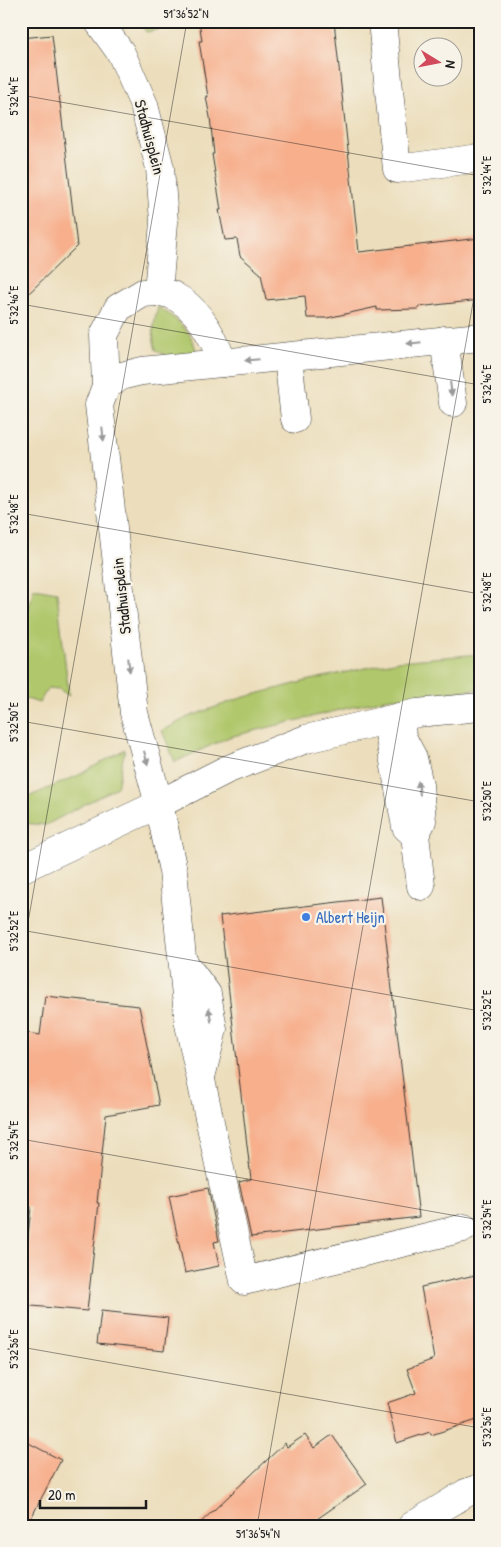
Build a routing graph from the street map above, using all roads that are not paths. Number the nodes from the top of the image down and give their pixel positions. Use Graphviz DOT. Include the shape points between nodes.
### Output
graph roads {
  1 [pos="98,21"];
  2 [pos="382,21"];
  3 [pos="480,158"];
  4 [pos="158,292"];
  5 [pos="480,337"];
  6 [pos="444,340"];
  7 [pos="288,357"];
  8 [pos="222,363"];
  9 [pos="106,386"];
  10 [pos="453,403"];
  11 [pos="295,419"];
  12 [pos="480,707"];
  13 [pos="393,718"];
  14 [pos="159,804"];
  15 [pos="21,869"];
  16 [pos="421,886"];
  17 [pos="464,1228"];
  18 [pos="480,1488"];
  19 [pos="412,1526"];
  1 -- 4 [label="street, Stadhuisplein" via="121,53 144,106 160,168 164,222"];
  2 -- 3 [label="street" via="397,169"];
  4 -- 8 [label="street" via="173,295 190,308 215,342"];
  4 -- 9 [label="street, Stadhuisplein" via="142,294 118,308 104,335"];
  5 -- 6 [label="street"];
  6 -- 7 [label="street, one-way"];
  6 -- 10 [label="street, one-way"];
  7 -- 8 [label="street, one-way"];
  7 -- 11 [label="street"];
  8 -- 9 [label="street" via="121,376"];
  9 -- 14 [label="street, Stadhuisplein, one-way" via="99,405 134,713"];
  12 -- 13 [label="street" via="417,712"];
  13 -- 14 [label="street" via="306,739 226,770"];
  13 -- 16 [label="street" via="406,827 415,835"];
  14 -- 15 [label="street"];
  14 -- 17 [label="street, Stadhuisplein" via="174,871 189,1024 244,1281"];
  18 -- 19 [label="street"];
}
